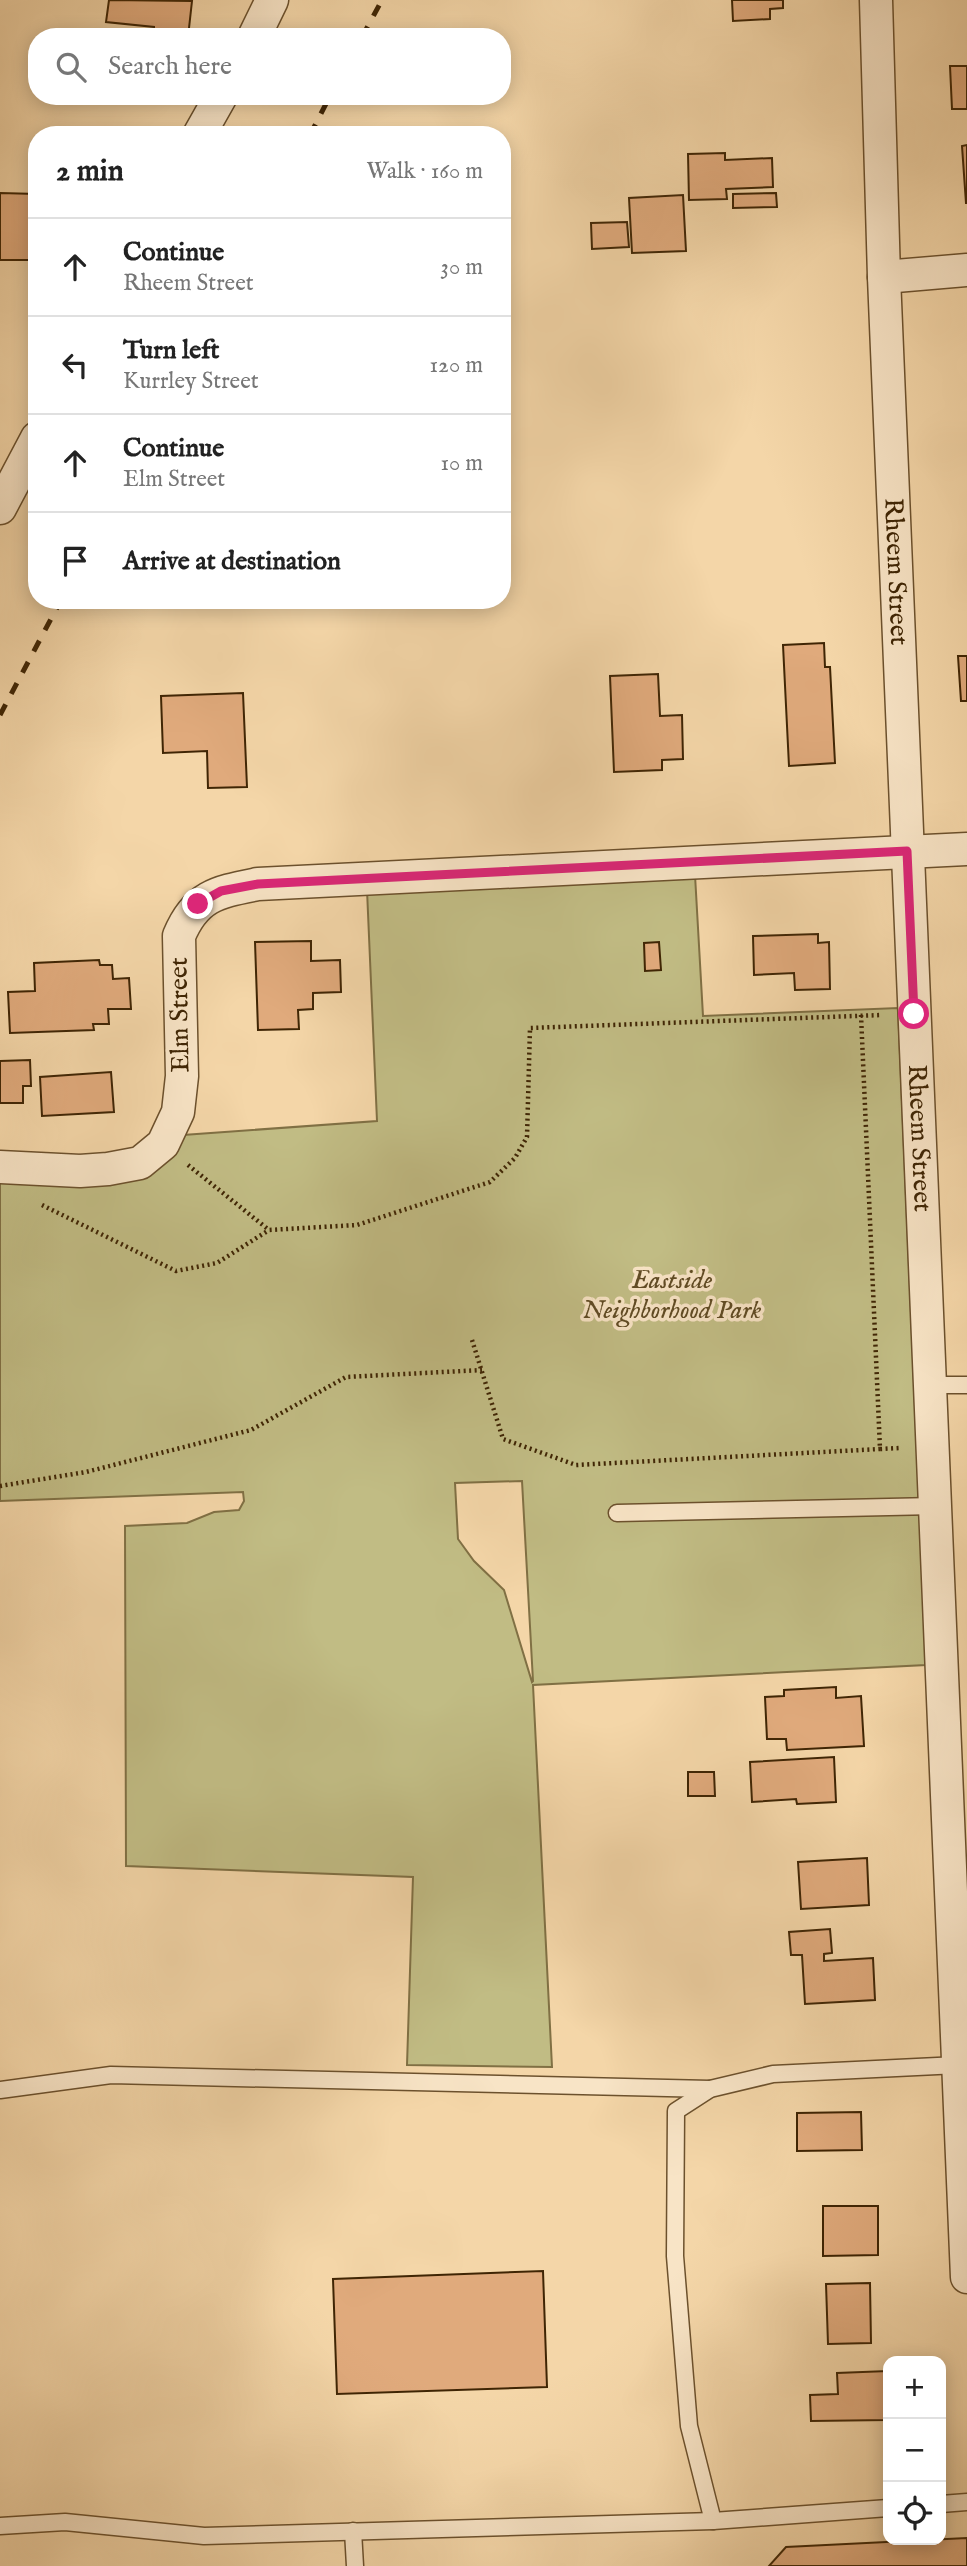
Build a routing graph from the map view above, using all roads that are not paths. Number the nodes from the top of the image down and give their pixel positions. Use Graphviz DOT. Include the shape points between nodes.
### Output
graph roads {
  1 [pos="272,0"];
  2 [pos="876,0"];
  3 [pos="258,28"];
  4 [pos="216,105"];
  5 [pos="204,126"];
  6 [pos="967,270"];
  7 [pos="884,277"];
  8 [pos="28,455"];
  9 [pos="0,508"];
  10 [pos="967,849"];
  11 [pos="907,851"];
  12 [pos="0,1167"];
  13 [pos="931,1385"];
  14 [pos="967,1385"];
  15 [pos="935,1506"];
  16 [pos="617,1513"];
  17 [pos="958,2065"];
  18 [pos="710,2089"];
  19 [pos="0,2090"];
  20 [pos="967,2277"];
  21 [pos="967,2502"];
  22 [pos="946,2504"];
  23 [pos="883,2508"];
  24 [pos="713,2521"];
  25 [pos="0,2526"];
  26 [pos="353,2532"];
  27 [pos="355,2566"];
  1 -- 3 [label="street"];
  2 -- 7 [label="street, Rheem Street"];
  4 -- 5 [label="street"];
  6 -- 7 [label="street"];
  7 -- 11 [label="street, Rheem Street"];
  8 -- 9 [label="street"];
  10 -- 11 [label="street, Elm Street"];
  11 -- 12 [label="street, Elm Street" via="258,884 221,891 198,904 179,936 181,1076 178,1112 163,1144 140,1163 108,1169"];
  11 -- 13 [label="street, Rheem Street"];
  13 -- 14 [label="lane"];
  13 -- 15 [label="street, Rheem Street"];
  15 -- 16 [label="lane"];
  15 -- 17 [label="street, Rheem Street"];
  17 -- 18 [label="lane" via="772,2074"];
  17 -- 20 [label="street, Rheem Street"];
  18 -- 19 [label="lane" via="111,2075"];
  18 -- 24 [label="lane" via="676,2110 675,2256 689,2426"];
  21 -- 22 [label="lane"];
  23 -- 24 [label="lane"];
  24 -- 26 [label="lane"];
  25 -- 26 [label="lane" via="65,2522 204,2536"];
  26 -- 27 [label="lane"];
}
